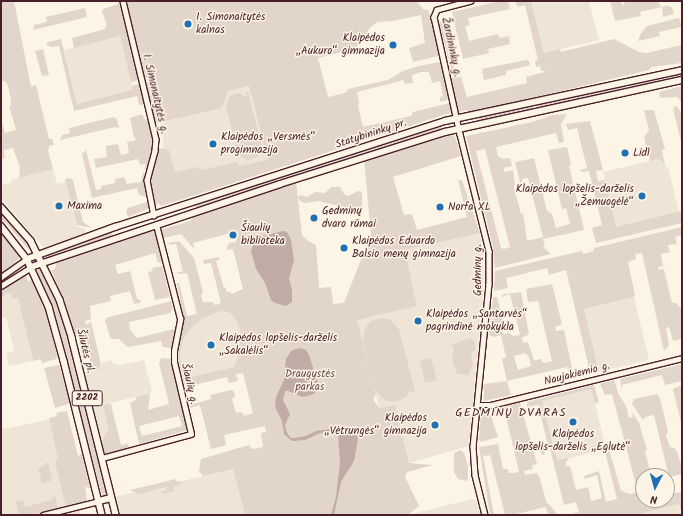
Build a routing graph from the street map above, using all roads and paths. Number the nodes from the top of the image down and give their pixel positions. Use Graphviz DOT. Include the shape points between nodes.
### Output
graph roads {
  1 [pos="123,1"];
  2 [pos="471,1"];
  3 [pos="682,70"];
  4 [pos="682,80"];
  5 [pos="536,101"];
  6 [pos="538,111"];
  7 [pos="458,123"];
  8 [pos="192,203"];
  9 [pos="1,207"];
  10 [pos="195,212"];
  11 [pos="154,215"];
  12 [pos="156,225"];
  13 [pos="1,226"];
  14 [pos="115,227"];
  15 [pos="118,237"];
  16 [pos="39,254"];
  17 [pos="27,259"];
  18 [pos="43,262"];
  19 [pos="31,267"];
  20 [pos="1,277"];
  21 [pos="1,286"];
  22 [pos="682,358"];
  23 [pos="477,406"];
  24 [pos="102,458"];
  25 [pos="111,498"];
  26 [pos="98,501"];
  27 [pos="43,515"];
  28 [pos="102,515"];
  29 [pos="116,515"];
  30 [pos="485,515"];
  1 -- 11 [label="street, I. Simonaitytės g." via="156,139 147,180"];
  2 -- 7 [label="street, Žardininkų g." via="440,9 434,14"];
  3 -- 5 [label="main road, Statybininkų pr."];
  4 -- 6 [label="main road, Statybininkų pr."];
  5 -- 6 [label="main road"];
  5 -- 7 [label="main road, Statybininkų pr."];
  6 -- 7 [label="main road, Statybininkų pr."];
  7 -- 8 [label="main road, Statybininkų pr." via="354,150"];
  7 -- 10 [label="main road, Statybininkų pr." via="395,147"];
  7 -- 23 [label="street, Gedminų g." via="489,251 489,284"];
  8 -- 10 [label="main road"];
  8 -- 11 [label="main road, Statybininkų pr."];
  9 -- 16 [label="main road, Šilutės pl. / 2202"];
  10 -- 12 [label="main road, Statybininkų pr."];
  11 -- 14 [label="main road, Statybininkų pr."];
  12 -- 15 [label="main road, Statybininkų pr."];
  12 -- 24 [label="street, Šiaulių g." via="180,318 174,362 191,434"];
  13 -- 17 [label="main road, Šilutės pl. / 2202"];
  14 -- 15 [label="main road" via="114,233"];
  14 -- 16 [label="main road, Statybininkų pr."];
  15 -- 18 [label="main road, Statybininkų pr."];
  16 -- 17 [label="main road, Statybininkų pr."];
  16 -- 18 [label="main road, Šilutės pl. / 2202"];
  17 -- 19 [label="main road, Šilutės pl. / 2202"];
  17 -- 20 [label="street"];
  18 -- 19 [label="main road, Statybininkų pr."];
  18 -- 24 [label="main road, Šilutės pl. / 2202" via="60,300 72,338"];
  19 -- 21 [label="street"];
  19 -- 26 [label="main road, Šilutės pl. / 2202" via="44,294 55,328"];
  22 -- 23 [label="street, Naujakiemio g."];
  23 -- 30 [label="street, Gedminų g." via="473,461"];
  24 -- 25 [label="main road, Šilutės pl. / 2202"];
  25 -- 26 [label="main road"];
  25 -- 29 [label="main road, Šilutės pl. / 2202"];
  26 -- 27 [label="street"];
  26 -- 28 [label="main road, Šilutės pl. / 2202"];
}
